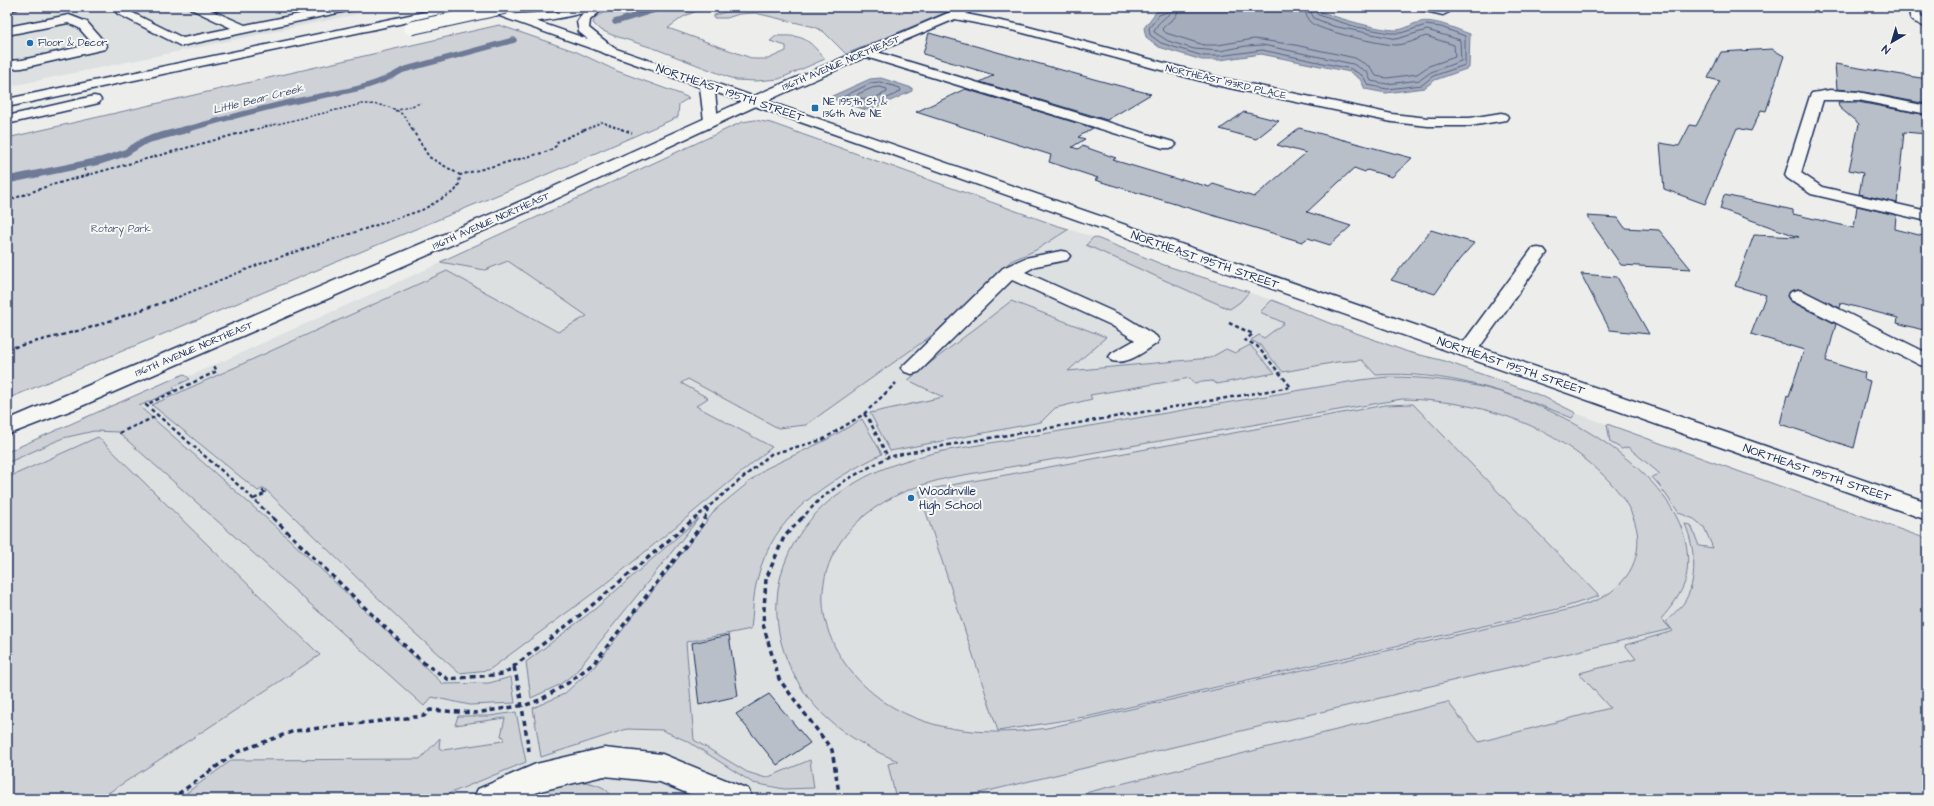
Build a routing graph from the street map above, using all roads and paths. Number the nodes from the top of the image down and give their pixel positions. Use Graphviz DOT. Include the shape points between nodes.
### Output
graph roads {
  1 [pos="13,7"];
  2 [pos="131,7"];
  3 [pos="195,7"];
  4 [pos="352,7"];
  5 [pos="465,7"];
  6 [pos="484,7"];
  7 [pos="506,7"];
  8 [pos="598,7"];
  9 [pos="972,7"];
  10 [pos="1421,7"];
  11 [pos="1914,7"];
  12 [pos="7,8"];
  13 [pos="1443,12"];
  14 [pos="954,15"];
  15 [pos="517,18"];
  16 [pos="1927,24"];
  17 [pos="243,29"];
  18 [pos="7,31"];
  19 [pos="610,51"];
  20 [pos="866,53"];
  21 [pos="7,65"];
  22 [pos="232,69"];
  23 [pos="707,85"];
  24 [pos="108,97"];
  25 [pos="754,102"];
  26 [pos="7,103"];
  27 [pos="421,103"];
  28 [pos="1927,110"];
  29 [pos="395,111"];
  30 [pos="1501,118"];
  31 [pos="7,120"];
  32 [pos="710,121"];
  33 [pos="632,134"];
  34 [pos="1168,145"];
  35 [pos="84,169"];
  36 [pos="90,175"];
  37 [pos="460,175"];
  38 [pos="7,200"];
  39 [pos="1927,216"];
  40 [pos="1538,253"];
  41 [pos="1062,256"];
  42 [pos="1010,272"];
  43 [pos="1798,296"];
  44 [pos="1229,323"];
  45 [pos="197,348"];
  46 [pos="7,349"];
  47 [pos="1467,351"];
  48 [pos="1119,357"];
  49 [pos="1927,361"];
  50 [pos="912,368"];
  51 [pos="864,414"];
  52 [pos="157,416"];
  53 [pos="7,428"];
  54 [pos="119,433"];
  55 [pos="888,457"];
  56 [pos="261,490"];
  57 [pos="254,499"];
  58 [pos="709,507"];
  59 [pos="1927,511"];
  60 [pos="514,667"];
  61 [pos="523,705"];
  62 [pos="529,752"];
  63 [pos="171,799"];
  64 [pos="489,799"];
  65 [pos="737,799"];
  66 [pos="840,799"];
  1 -- 12 [label="main road"];
  2 -- 17 [label="main road" via="122,12 181,42"];
  3 -- 17 [label="main road"];
  4 -- 17 [label="main road"];
  5 -- 26 [label="main road"];
  6 -- 15 [label="main road, NORTHEAST 195TH STREET"];
  7 -- 22 [label="main road, bridge"];
  8 -- 15 [label="main road" via="551,17"];
  8 -- 19 [label="main road" via="585,17 583,29"];
  9 -- 14 [label="main road, 136TH AVENUE NORTHEAST"];
  10 -- 13 [label="main road"];
  11 -- 16 [label="main road" via="1915,18"];
  14 -- 20 [label="main road, 136TH AVENUE NORTHEAST"];
  14 -- 30 [label="main road, NORTHEAST 193RD PLACE" via="1017,28 1220,82 1392,118 1428,122 1470,122"];
  15 -- 19 [label="main road, NORTHEAST 195TH STREET"];
  18 -- 21 [label="main road" via="69,19 83,25 101,46"];
  19 -- 23 [label="main road, NORTHEAST 195TH STREET"];
  20 -- 25 [label="main road, 136TH AVENUE NORTHEAST"];
  20 -- 34 [label="main road"];
  23 -- 25 [label="main road, NORTHEAST 195TH STREET"];
  23 -- 32 [label="main road"];
  24 -- 31 [label="main road"];
  25 -- 32 [label="main road, 136TH AVENUE NORTHEAST"];
  25 -- 47 [label="main road, NORTHEAST 195TH STREET"];
  27 -- 29 [label="path"];
  28 -- 39 [label="main road" via="1830,94 1817,96 1793,175 1817,190"];
  29 -- 36 [label="path" via="378,104 343,107"];
  29 -- 37 [label="path" via="409,122 421,146 430,157"];
  32 -- 45 [label="main road, 136TH AVENUE NORTHEAST" via="537,201"];
  33 -- 37 [label="path" via="602,122 557,142 549,151"];
  35 -- 36 [label="path"];
  36 -- 38 [label="path"];
  37 -- 46 [label="path" via="460,184 455,191 422,210 265,262 201,289 89,328"];
  40 -- 47 [label="main road"];
  41 -- 42 [label="main road" via="1031,262"];
  42 -- 48 [label="main road" via="1118,321 1149,340"];
  42 -- 50 [label="main road"];
  43 -- 49 [label="main road"];
  44 -- 55 [label="path" via="1253,334 1245,340 1257,346 1291,387"];
  45 -- 52 [label="path" via="217,371 146,405"];
  45 -- 53 [label="main road, 136TH AVENUE NORTHEAST"];
  47 -- 59 [label="main road, NORTHEAST 195TH STREET"];
  50 -- 51 [label="path"];
  51 -- 55 [label="path"];
  51 -- 58 [label="path" via="822,440 771,454"];
  52 -- 54 [label="path"];
  52 -- 57 [label="path"];
  55 -- 66 [label="path" via="846,480 819,500 784,537 766,579 763,624 779,680 832,750"];
  56 -- 57 [label="path" via="266,493"];
  57 -- 60 [label="path" via="393,636 424,663 448,679 504,674"];
  58 -- 60 [label="path"];
  58 -- 61 [label="path" via="704,522 594,663 540,700"];
  60 -- 61 [label="path"];
  61 -- 62 [label="path"];
  61 -- 63 [label="path" via="475,713 430,710 424,716 294,731 237,752"];
  64 -- 65 [label="main road" via="536,778 604,762 662,768"];
}
